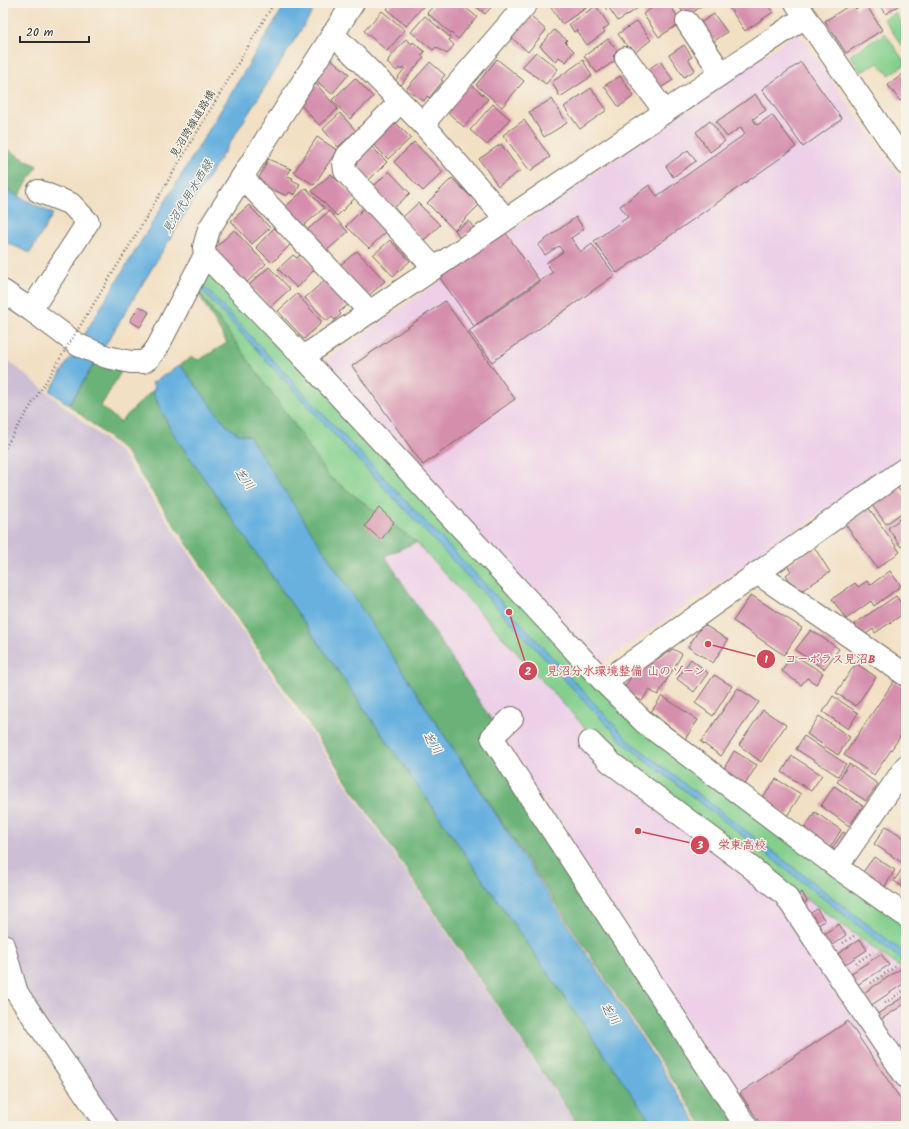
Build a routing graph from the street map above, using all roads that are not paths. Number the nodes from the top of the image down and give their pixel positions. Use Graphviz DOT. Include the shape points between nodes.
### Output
graph roads {
  1 [pos="353,3"];
  2 [pos="528,3"];
  3 [pos="800,10"];
  4 [pos="687,22"];
  5 [pos="333,34"];
  6 [pos="626,58"];
  7 [pos="722,73"];
  8 [pos="400,102"];
  9 [pos="665,112"];
  10 [pos="423,124"];
  11 [pos="906,164"];
  12 [pos="242,177"];
  13 [pos="38,191"];
  14 [pos="506,219"];
  15 [pos="205,255"];
  16 [pos="434,268"];
  17 [pos="3,291"];
  18 [pos="31,310"];
  19 [pos="370,312"];
  20 [pos="303,357"];
  21 [pos="906,468"];
  22 [pos="757,573"];
  23 [pos="906,675"];
  24 [pos="604,682"];
  25 [pos="512,718"];
  26 [pos="590,742"];
  27 [pos="906,766"];
  28 [pos="837,867"];
  29 [pos="906,916"];
  30 [pos="3,945"];
  31 [pos="906,1077"];
  32 [pos="107,1126"];
  33 [pos="746,1126"];
  1 -- 5 [label="street"];
  2 -- 10 [label="street"];
  3 -- 7 [label="street"];
  3 -- 11 [label="street"];
  4 -- 7 [label="street"];
  5 -- 8 [label="street"];
  5 -- 12 [label="street"];
  6 -- 9 [label="street"];
  7 -- 9 [label="street"];
  8 -- 10 [label="street"];
  8 -- 16 [label="street" via="347,156 344,163 345,172"];
  9 -- 14 [label="street"];
  10 -- 14 [label="street"];
  12 -- 15 [label="street" via="209,229 204,247"];
  12 -- 19 [label="street"];
  13 -- 18 [label="street" via="71,204 88,222"];
  14 -- 16 [label="street"];
  15 -- 18 [label="street" via="157,348 143,362 107,356 78,345"];
  15 -- 20 [label="street"];
  16 -- 19 [label="street"];
  17 -- 18 [label="street"];
  19 -- 20 [label="street"];
  20 -- 24 [label="street"];
  21 -- 22 [label="street"];
  22 -- 23 [label="street"];
  22 -- 24 [label="street"];
  24 -- 28 [label="street" via="651,727"];
  25 -- 33 [label="street" via="492,737"];
  26 -- 31 [label="street" via="610,762 785,895"];
  27 -- 28 [label="street"];
  28 -- 29 [label="street"];
  30 -- 32 [label="street" via="17,993"];
}
